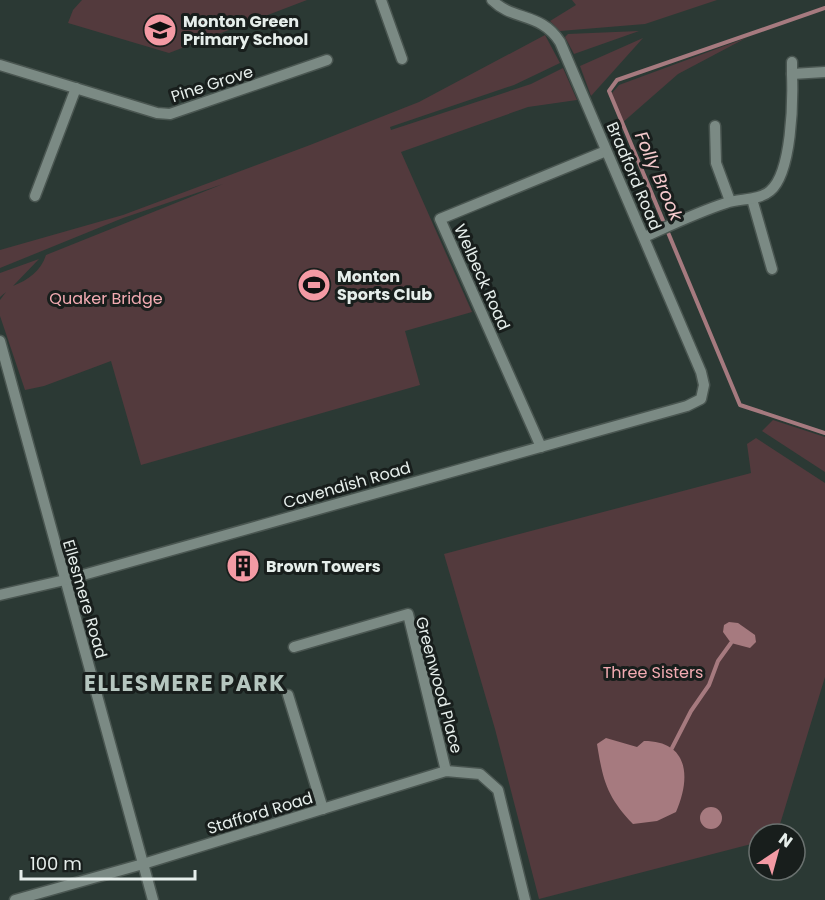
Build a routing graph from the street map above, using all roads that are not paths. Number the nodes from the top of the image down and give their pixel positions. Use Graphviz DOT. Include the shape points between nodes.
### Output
graph roads {
  1 [pos="381,0"];
  2 [pos="492,0"];
  3 [pos="402,59"];
  4 [pos="327,60"];
  5 [pos="792,62"];
  6 [pos="0,65"];
  7 [pos="825,72"];
  8 [pos="792,74"];
  9 [pos="76,88"];
  10 [pos="715,126"];
  11 [pos="606,150"];
  12 [pos="35,196"];
  13 [pos="752,198"];
  14 [pos="730,201"];
  15 [pos="644,237"];
  16 [pos="772,269"];
  17 [pos="0,341"];
  18 [pos="701,399"];
  19 [pos="541,447"];
  20 [pos="65,580"];
  21 [pos="0,595"];
  22 [pos="294,647"];
  23 [pos="288,695"];
  24 [pos="446,771"];
  25 [pos="323,809"];
  26 [pos="143,864"];
  27 [pos="15,900"];
  28 [pos="153,900"];
  29 [pos="525,900"];
  1 -- 3 [label="street"];
  2 -- 11 [label="street, Bradford Road" via="502,9 540,22 557,36"];
  4 -- 9 [label="street, Pine Grove" via="170,114"];
  5 -- 8 [label="street"];
  6 -- 9 [label="street, Pine Grove"];
  7 -- 8 [label="street"];
  8 -- 13 [label="street" via="791,126 781,172 771,191"];
  9 -- 12 [label="street"];
  10 -- 14 [label="street" via="717,163"];
  11 -- 15 [label="street, Bradford Road"];
  11 -- 19 [label="street, Welbeck Road" via="440,219"];
  13 -- 14 [label="street"];
  13 -- 16 [label="street"];
  14 -- 15 [label="street"];
  15 -- 18 [label="street, Bradford Road" via="702,372"];
  17 -- 20 [label="street, Ellesmere Road"];
  18 -- 19 [label="street, Cavendish Road"];
  19 -- 20 [label="street, Cavendish Road"];
  20 -- 21 [label="street, Cavendish Road"];
  20 -- 26 [label="street, Ellesmere Road"];
  22 -- 24 [label="street, Greenwood Place" via="408,614"];
  23 -- 25 [label="street"];
  24 -- 25 [label="street, Stafford Road"];
  24 -- 29 [label="street, Stafford Road" via="480,774 498,790"];
  25 -- 26 [label="street, Stafford Road"];
  26 -- 27 [label="street, Stafford Road"];
  26 -- 28 [label="street, Ellesmere Road"];
}
